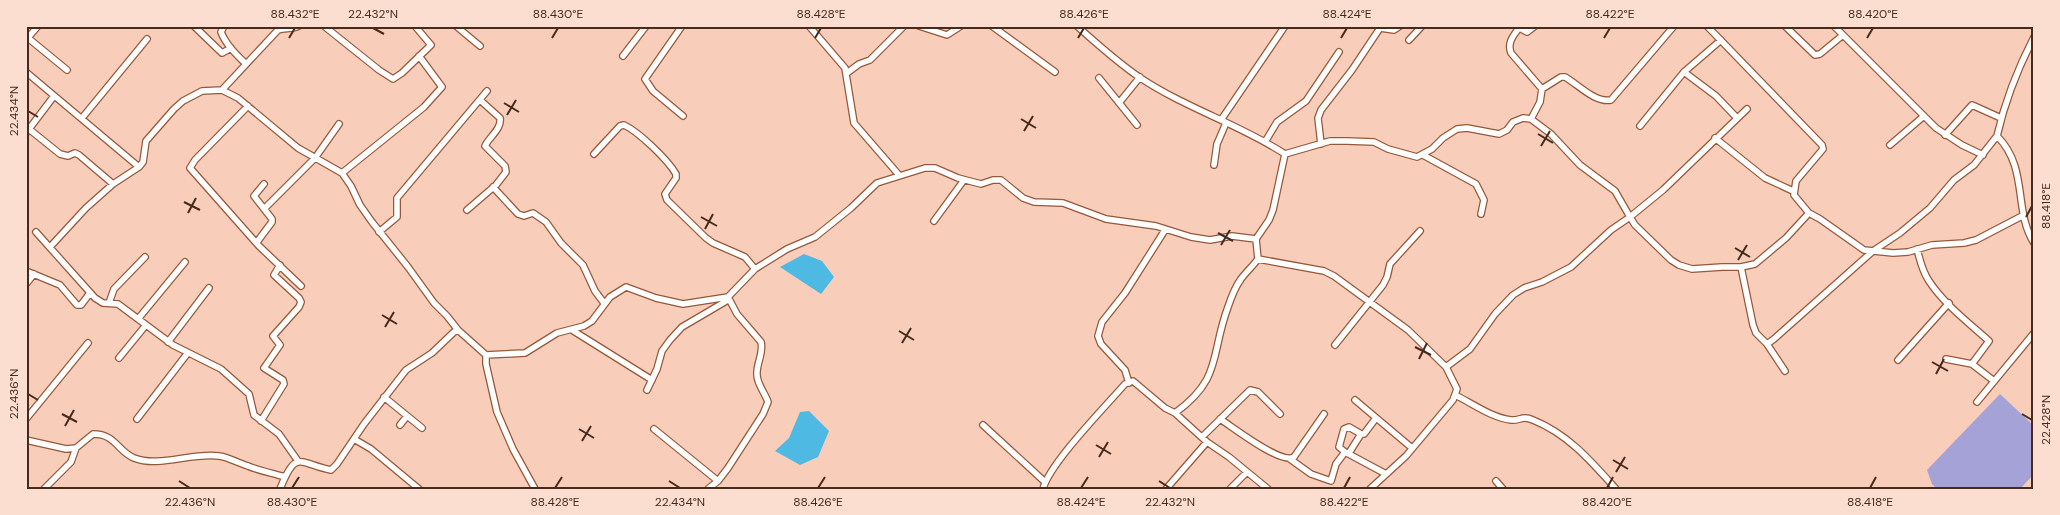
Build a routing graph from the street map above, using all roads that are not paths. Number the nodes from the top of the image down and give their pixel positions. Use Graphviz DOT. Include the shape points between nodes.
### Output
graph roads {
  1 [pos="194,26"];
  2 [pos="224,26"];
  3 [pos="299,26"];
  4 [pos="324,26"];
  5 [pos="415,26"];
  6 [pos="456,26"];
  7 [pos="646,26"];
  8 [pos="682,26"];
  9 [pos="809,26"];
  10 [pos="904,26"];
  11 [pos="919,26"];
  12 [pos="961,26"];
  13 [pos="992,26"];
  14 [pos="1077,26"];
  15 [pos="1285,26"];
  16 [pos="1400,26"];
  17 [pos="1422,26"];
  18 [pos="1535,26"];
  19 [pos="1674,26"];
  20 [pos="1707,26"];
  21 [pos="1784,26"];
  22 [pos="1834,26"];
  23 [pos="35,27"];
  24 [pos="1517,27"];
  25 [pos="1843,35"];
  26 [pos="2034,37"];
  27 [pos="27,39"];
  28 [pos="147,39"];
  29 [pos="1409,40"];
  30 [pos="1722,40"];
  31 [pos="480,46"];
  32 [pos="231,48"];
  33 [pos="1339,52"];
  34 [pos="419,56"];
  35 [pos="623,56"];
  36 [pos="246,64"];
  37 [pos="67,70"];
  38 [pos="26,72"];
  39 [pos="1055,72"];
  40 [pos="1684,72"];
  41 [pos="847,74"];
  42 [pos="1099,78"];
  43 [pos="1140,78"];
  44 [pos="1542,89"];
  45 [pos="222,90"];
  46 [pos="487,91"];
  47 [pos="54,96"];
  48 [pos="480,100"];
  49 [pos="1119,103"];
  50 [pos="248,106"];
  51 [pos="1747,109"];
  52 [pos="683,116"];
  53 [pos="1924,116"];
  54 [pos="82,118"];
  55 [pos="1737,118"];
  56 [pos="2001,118"];
  57 [pos="1531,119"];
  58 [pos="1224,121"];
  59 [pos="339,124"];
  60 [pos="1137,125"];
  61 [pos="1640,126"];
  62 [pos="28,131"];
  63 [pos="1945,135"];
  64 [pos="1997,136"];
  65 [pos="1715,138"];
  66 [pos="1265,142"];
  67 [pos="1321,144"];
  68 [pos="1890,145"];
  69 [pos="594,154"];
  70 [pos="1285,154"];
  71 [pos="1423,155"];
  72 [pos="1983,155"];
  73 [pos="315,158"];
  74 [pos="1214,165"];
  75 [pos="139,167"];
  76 [pos="342,173"];
  77 [pos="899,175"];
  78 [pos="964,180"];
  79 [pos="114,184"];
  80 [pos="264,184"];
  81 [pos="493,188"];
  82 [pos="1793,191"];
  83 [pos="264,209"];
  84 [pos="467,210"];
  85 [pos="1809,213"];
  86 [pos="1481,214"];
  87 [pos="2024,215"];
  88 [pos="1630,217"];
  89 [pos="934,221"];
  90 [pos="1165,230"];
  91 [pos="1420,231"];
  92 [pos="36,232"];
  93 [pos="379,232"];
  94 [pos="1256,239"];
  95 [pos="257,242"];
  96 [pos="2034,243"];
  97 [pos="50,247"];
  98 [pos="1916,249"];
  99 [pos="1873,251"];
  100 [pos="145,257"];
  101 [pos="1258,259"];
  102 [pos="185,262"];
  103 [pos="280,266"];
  104 [pos="1740,268"];
  105 [pos="755,269"];
  106 [pos="26,271"];
  107 [pos="34,274"];
  108 [pos="26,284"];
  109 [pos="302,286"];
  110 [pos="209,288"];
  111 [pos="90,293"];
  112 [pos="728,299"];
  113 [pos="1369,302"];
  114 [pos="109,303"];
  115 [pos="604,303"];
  116 [pos="1949,303"];
  117 [pos="138,319"];
  118 [pos="146,325"];
  119 [pos="458,330"];
  120 [pos="572,330"];
  121 [pos="2034,333"];
  122 [pos="168,342"];
  123 [pos="88,344"];
  124 [pos="1767,344"];
  125 [pos="1335,345"];
  126 [pos="187,354"];
  127 [pos="486,355"];
  128 [pos="119,358"];
  129 [pos="1946,359"];
  130 [pos="1898,360"];
  131 [pos="1972,364"];
  132 [pos="1446,367"];
  133 [pos="1785,370"];
  134 [pos="652,380"];
  135 [pos="1994,381"];
  136 [pos="1129,383"];
  137 [pos="647,390"];
  138 [pos="1455,395"];
  139 [pos="384,397"];
  140 [pos="1355,400"];
  141 [pos="1977,402"];
  142 [pos="1175,413"];
  143 [pos="1280,414"];
  144 [pos="1324,414"];
  145 [pos="407,416"];
  146 [pos="1376,418"];
  147 [pos="137,419"];
  148 [pos="1220,419"];
  149 [pos="26,420"];
  150 [pos="261,421"];
  151 [pos="400,425"];
  152 [pos="983,425"];
  153 [pos="422,428"];
  154 [pos="654,429"];
  155 [pos="1361,434"];
  156 [pos="354,439"];
  157 [pos="26,440"];
  158 [pos="1204,440"];
  159 [pos="76,448"];
  160 [pos="1412,448"];
  161 [pos="1347,453"];
  162 [pos="1290,459"];
  163 [pos="298,461"];
  164 [pos="1247,472"];
  165 [pos="1386,474"];
  166 [pos="285,477"];
  167 [pos="718,481"];
  168 [pos="1496,482"];
  169 [pos="1044,485"];
  170 [pos="416,488"];
  171 [pos="44,489"];
  172 [pos="280,489"];
  173 [pos="535,489"];
  174 [pos="708,489"];
  175 [pos="1166,489"];
  176 [pos="1230,489"];
  177 [pos="1268,489"];
  178 [pos="1370,489"];
  179 [pos="1503,489"];
  180 [pos="1616,489"];
  1 -- 32 [label="street" via="222,54"];
  2 -- 32 [label="street" via="223,37"];
  3 -- 36 [label="street" via="278,30"];
  4 -- 34 [label="street" via="393,79"];
  5 -- 34 [label="street" via="431,45"];
  6 -- 31 [label="street"];
  7 -- 35 [label="street"];
  8 -- 52 [label="street" via="645,79 653,91"];
  9 -- 41 [label="street"];
  10 -- 41 [label="street" via="870,60"];
  11 -- 12 [label="street" via="947,35"];
  13 -- 39 [label="street"];
  14 -- 43 [label="street"];
  15 -- 58 [label="street"];
  16 -- 67 [label="street" via="1394,30 1380,28 1376,32 1321,110 1318,118"];
  17 -- 29 [label="street"];
  18 -- 24 [label="street" via="1527,32"];
  19 -- 44 [label="street" via="1611,100 1603,102 1560,77"];
  20 -- 30 [label="street"];
  21 -- 25 [label="street" via="1815,55"];
  22 -- 25 [label="street"];
  23 -- 27 [label="street"];
  24 -- 44 [label="street" via="1509,49"];
  25 -- 53 [label="street"];
  26 -- 56 [label="street" via="2023,57"];
  27 -- 37 [label="street"];
  28 -- 54 [label="street"];
  30 -- 40 [label="street"];
  30 -- 82 [label="street" via="1822,145 1823,149 1796,181"];
  32 -- 36 [label="street"];
  33 -- 66 [label="street" via="1306,101 1277,122"];
  34 -- 76 [label="street" via="442,87 424,107"];
  36 -- 45 [label="street"];
  38 -- 47 [label="street"];
  40 -- 55 [label="street" via="1716,96"];
  40 -- 61 [label="street"];
  41 -- 77 [label="street" via="854,123"];
  42 -- 49 [label="street"];
  43 -- 49 [label="street"];
  43 -- 58 [label="street"];
  44 -- 57 [label="street" via="1540,102"];
  45 -- 50 [label="street"];
  45 -- 75 [label="street" via="202,91 174,109 146,141 143,162"];
  46 -- 48 [label="street"];
  47 -- 54 [label="street"];
  47 -- 62 [label="street"];
  48 -- 81 [label="street" via="495,112 500,122 485,146 507,170"];
  48 -- 93 [label="street" via="397,198 397,217"];
  49 -- 60 [label="street"];
  50 -- 73 [label="street" via="287,140"];
  50 -- 95 [label="street" via="190,168"];
  51 -- 55 [label="street"];
  53 -- 63 [label="street"];
  53 -- 68 [label="street"];
  54 -- 75 [label="street"];
  55 -- 65 [label="street"];
  56 -- 63 [label="street" via="1972,105"];
  56 -- 64 [label="street"];
  57 -- 71 [label="street" via="1513,122 1499,134 1456,129"];
  57 -- 88 [label="street" via="1551,134 1580,165 1615,191"];
  58 -- 66 [label="street"];
  58 -- 74 [label="street"];
  59 -- 73 [label="street"];
  62 -- 79 [label="street" via="60,154 79,155"];
  63 -- 72 [label="street"];
  64 -- 72 [label="street"];
  64 -- 87 [label="street" via="2016,166"];
  65 -- 82 [label="street" via="1765,178"];
  65 -- 88 [label="street"];
  66 -- 70 [label="street"];
  67 -- 70 [label="street"];
  67 -- 71 [label="street" via="1330,141 1374,142 1404,155"];
  69 -- 105 [label="street" via="620,126 630,127 676,174 665,194 667,200 706,238 738,252"];
  70 -- 94 [label="street" via="1273,210"];
  71 -- 86 [label="street" via="1476,184 1484,200"];
  72 -- 99 [label="street" via="1954,180 1924,213"];
  73 -- 76 [label="street"];
  73 -- 83 [label="street"];
  75 -- 79 [label="street"];
  76 -- 93 [label="street"];
  77 -- 78 [label="street" via="916,169 934,168"];
  77 -- 105 [label="street" via="877,183 815,237 787,249"];
  78 -- 89 [label="street"];
  78 -- 90 [label="street" via="981,184 1001,180 1023,198 1034,202 1063,203 1106,219"];
  79 -- 97 [label="street" via="86,208"];
  80 -- 83 [label="street" via="254,196"];
  81 -- 84 [label="street"];
  81 -- 115 [label="street" via="518,214 533,213 546,222 583,265"];
  82 -- 85 [label="street" via="1797,201"];
  83 -- 95 [label="street" via="272,222"];
  85 -- 99 [label="street" via="1864,250"];
  85 -- 104 [label="street" via="1786,238 1754,264"];
  87 -- 96 [label="street"];
  87 -- 98 [label="street" via="1976,240"];
  88 -- 104 [label="street" via="1679,265 1692,269"];
  88 -- 132 [label="street" via="1570,266 1513,295 1470,349"];
  90 -- 94 [label="street" via="1210,240 1232,236"];
  90 -- 136 [label="street" via="1125,293 1102,322 1098,336 1101,344 1125,370"];
  91 -- 113 [label="street" via="1390,264 1387,277"];
  92 -- 97 [label="street"];
  93 -- 119 [label="street"];
  94 -- 101 [label="street"];
  95 -- 103 [label="street"];
  97 -- 111 [label="street"];
  98 -- 99 [label="street" via="1893,253"];
  98 -- 116 [label="street" via="1928,280"];
  99 -- 124 [label="street"];
  100 -- 114 [label="street" via="114,289"];
  101 -- 113 [label="street" via="1324,271"];
  101 -- 142 [label="street" via="1239,281 1227,309 1212,371 1204,386"];
  102 -- 117 [label="street"];
  103 -- 109 [label="street"];
  103 -- 150 [label="street" via="274,275 300,302 273,336 280,345 264,368 284,384"];
  104 -- 124 [label="street" via="1753,325"];
  105 -- 112 [label="street"];
  106 -- 107 [label="street"];
  107 -- 108 [label="street"];
  107 -- 111 [label="street" via="60,285 77,304 80,305"];
  110 -- 122 [label="street"];
  111 -- 114 [label="street" via="103,303"];
  112 -- 115 [label="street" via="676,304 626,286"];
  112 -- 134 [label="street" via="682,327 662,352"];
  112 -- 167 [label="street" via="762,342 757,378 768,402"];
  113 -- 125 [label="street"];
  113 -- 132 [label="street" via="1408,330"];
  114 -- 117 [label="street" via="118,304"];
  115 -- 120 [label="street" via="592,321"];
  116 -- 130 [label="street"];
  116 -- 131 [label="street" via="1989,341"];
  117 -- 118 [label="street"];
  118 -- 122 [label="street"];
  118 -- 128 [label="street"];
  119 -- 127 [label="street"];
  119 -- 139 [label="street" via="406,370"];
  120 -- 127 [label="street" via="557,333 525,353"];
  120 -- 134 [label="street"];
  121 -- 135 [label="street"];
  122 -- 126 [label="street"];
  123 -- 149 [label="street"];
  124 -- 133 [label="street"];
  126 -- 147 [label="street"];
  126 -- 150 [label="street" via="221,370 241,387 251,398 254,415"];
  127 -- 173 [label="street" via="497,412"];
  129 -- 131 [label="street"];
  131 -- 135 [label="street"];
  132 -- 138 [label="street" via="1457,389"];
  134 -- 137 [label="street"];
  135 -- 141 [label="street"];
  136 -- 142 [label="street" via="1133,380"];
  136 -- 169 [label="street" via="1072,446"];
  138 -- 160 [label="street"];
  138 -- 180 [label="street" via="1499,417 1513,420 1524,416 1566,436"];
  139 -- 145 [label="street"];
  139 -- 156 [label="street"];
  140 -- 146 [label="street"];
  142 -- 158 [label="street"];
  143 -- 148 [label="street" via="1253,390"];
  144 -- 162 [label="street"];
  145 -- 151 [label="street"];
  145 -- 153 [label="street"];
  146 -- 155 [label="street"];
  146 -- 160 [label="street"];
  148 -- 158 [label="street"];
  148 -- 162 [label="street" via="1266,449"];
  150 -- 163 [label="street" via="279,434"];
  152 -- 169 [label="street"];
  154 -- 167 [label="street"];
  155 -- 161 [label="street"];
  155 -- 161 [label="street" via="1349,427 1344,429 1339,446"];
  156 -- 163 [label="street" via="331,470"];
  156 -- 170 [label="street"];
  157 -- 159 [label="street" via="66,449"];
  158 -- 164 [label="street"];
  158 -- 175 [label="street"];
  159 -- 166 [label="street" via="93,434 101,434 118,443 134,458 158,461 219,456"];
  159 -- 171 [label="street" via="71,462"];
  160 -- 165 [label="street"];
  161 -- 162 [label="street" via="1336,464 1331,481 1311,474"];
  161 -- 165 [label="street"];
  163 -- 166 [label="street" via="290,466"];
  164 -- 176 [label="street"];
  164 -- 177 [label="street"];
  165 -- 178 [label="street"];
  166 -- 172 [label="street"];
  167 -- 174 [label="street"];
  168 -- 179 [label="street"];
}
